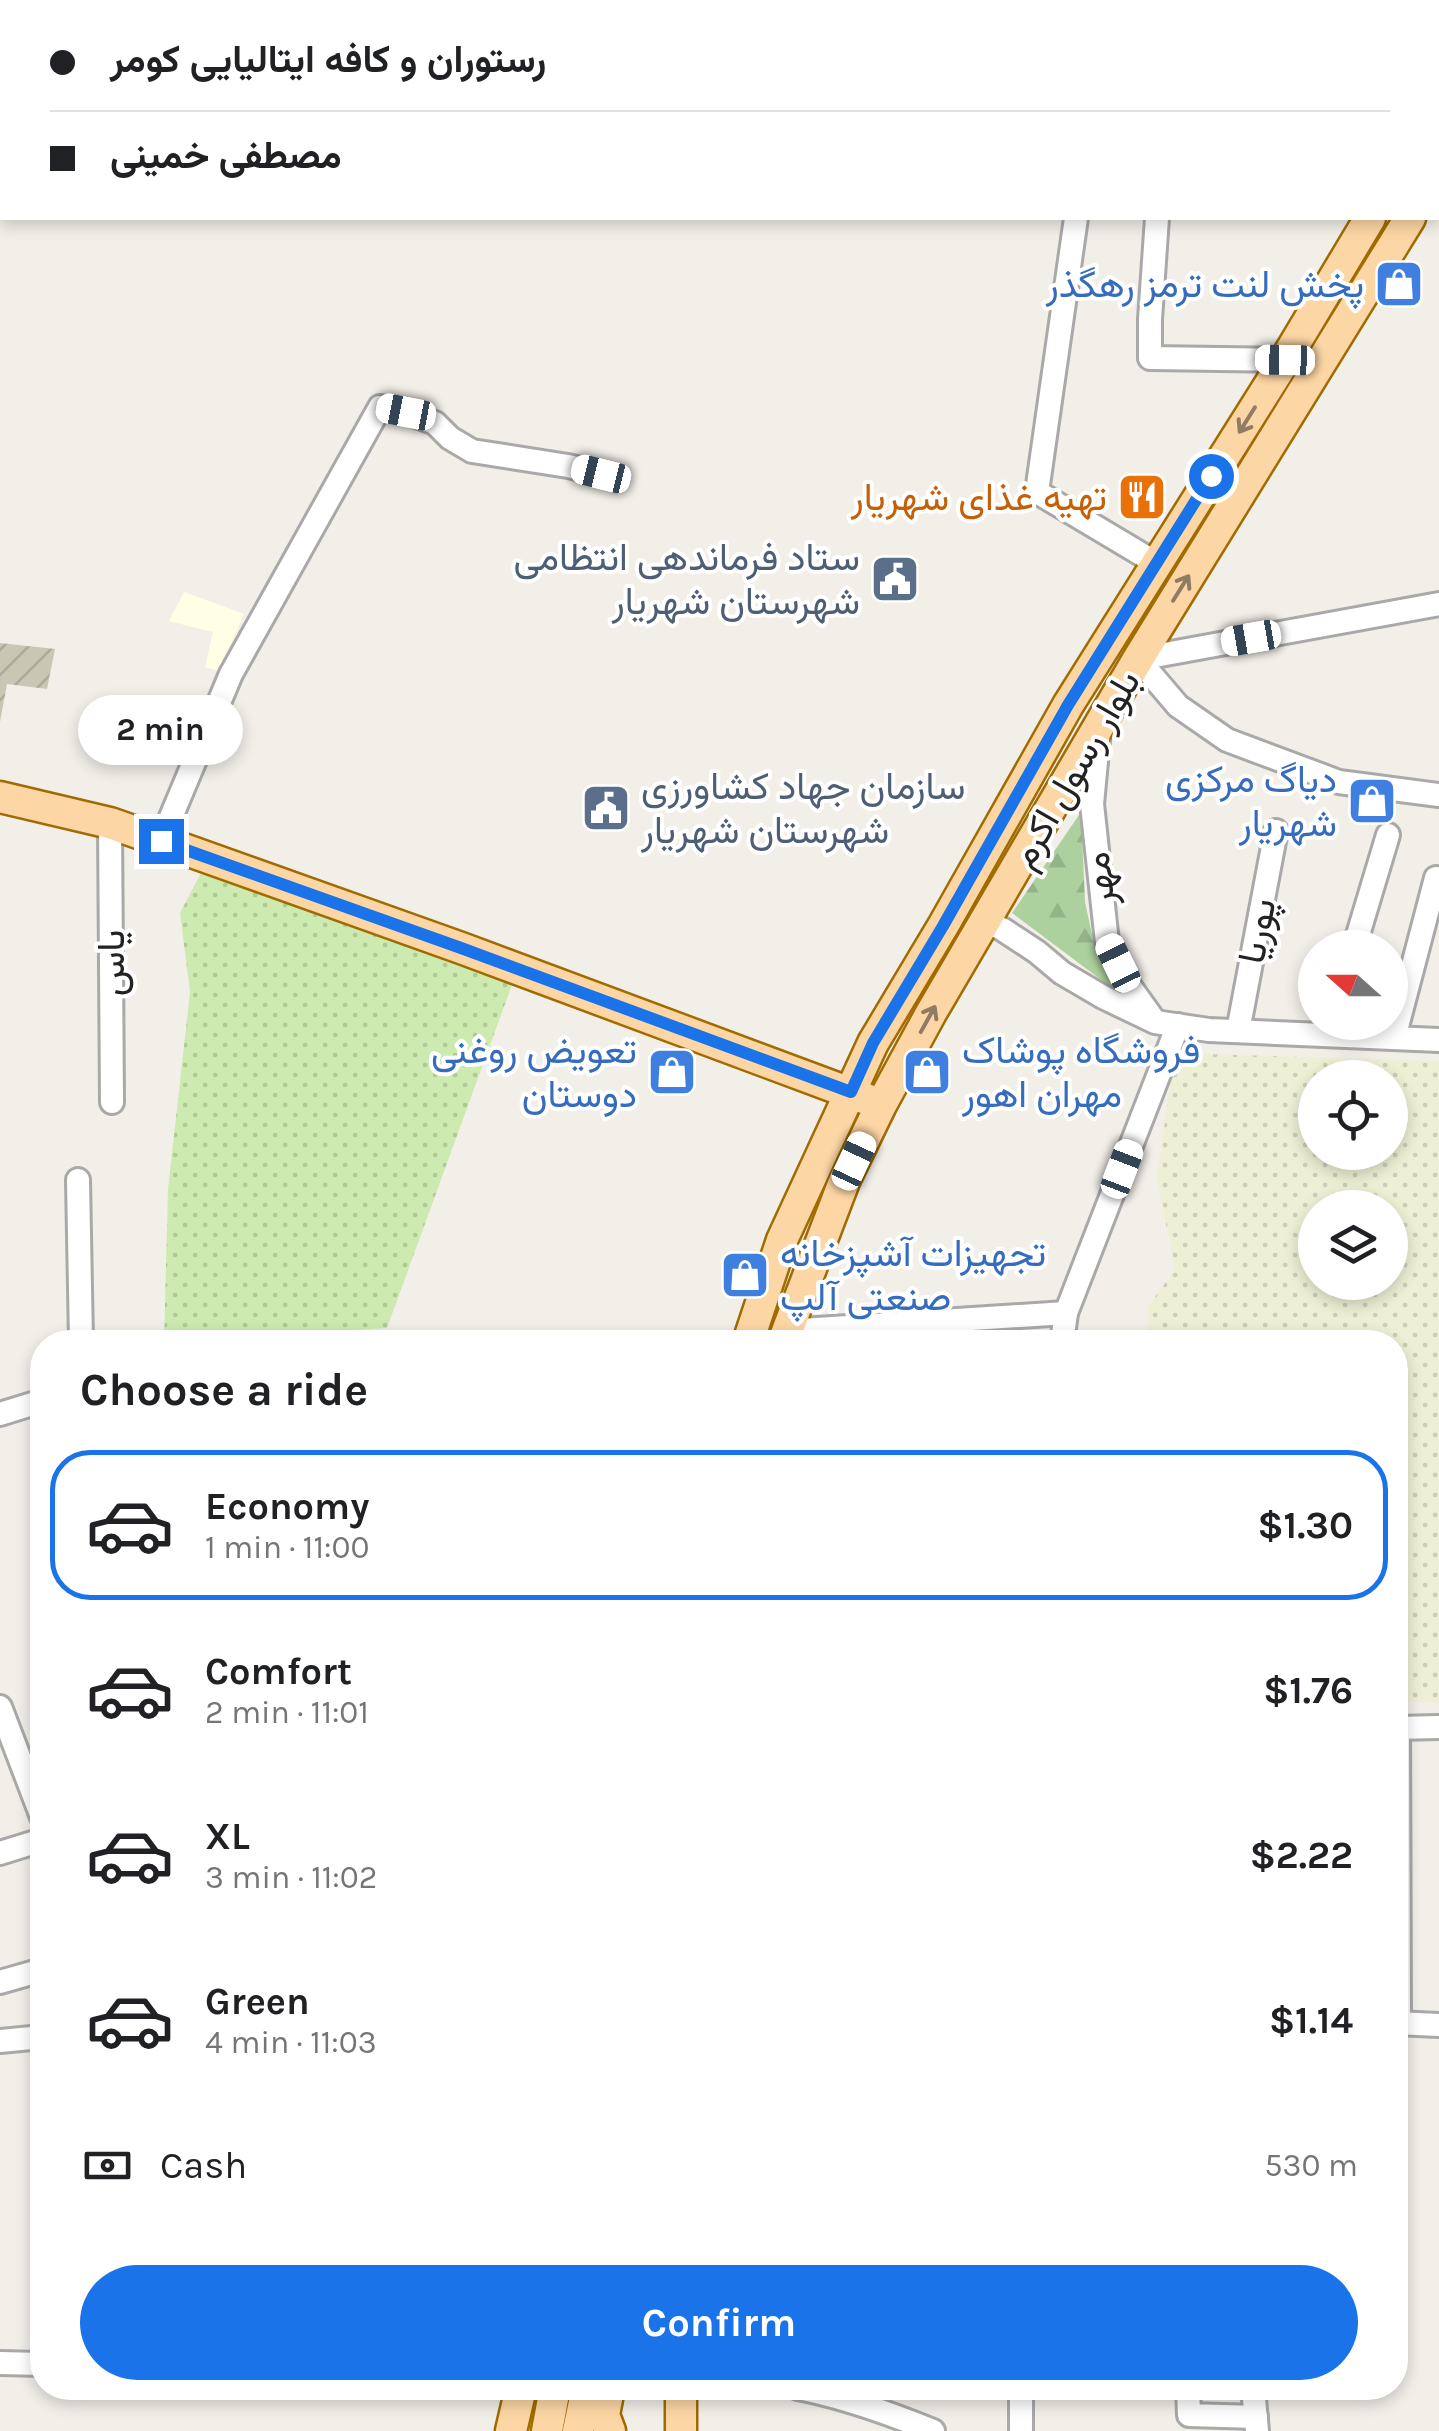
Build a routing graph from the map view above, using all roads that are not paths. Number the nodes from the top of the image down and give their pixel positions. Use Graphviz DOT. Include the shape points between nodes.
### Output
graph roads {
  1 [pos="1076,220"];
  2 [pos="1157,220"];
  3 [pos="1369,220"];
  4 [pos="1409,220"];
  5 [pos="1285,360"];
  6 [pos="601,474"];
  7 [pos="1156,563"];
  8 [pos="1439,604"];
  9 [pos="1138,659"];
  10 [pos="1100,724"];
  11 [pos="1439,795"];
  12 [pos="0,797"];
  13 [pos="110,823"];
  14 [pos="1276,830"];
  15 [pos="1388,835"];
  16 [pos="161,841"];
  17 [pos="1436,878"];
  18 [pos="986,922"];
  19 [pos="1359,930"];
  20 [pos="1408,985"];
  21 [pos="1166,1023"];
  22 [pos="1298,1030"];
  23 [pos="1238,1031"];
  24 [pos="1408,1039"];
  25 [pos="1439,1040"];
  26 [pos="851,1092"];
  27 [pos="112,1102"];
  28 [pos="881,1105"];
  29 [pos="78,1180"];
  30 [pos="1066,1313"];
  31 [pos="81,1330"];
  32 [pos="752,1330"];
  33 [pos="788,1330"];
  34 [pos="867,1330"];
  35 [pos="1064,1330"];
  36 [pos="30,1405"];
  37 [pos="0,1414"];
  38 [pos="0,1707"];
  39 [pos="1439,1727"];
  40 [pos="1408,1728"];
  41 [pos="30,1786"];
  42 [pos="30,1844"];
  43 [pos="0,1853"];
  44 [pos="30,1973"];
  45 [pos="0,1982"];
  46 [pos="1408,2024"];
  47 [pos="1439,2025"];
  48 [pos="30,2038"];
  49 [pos="0,2042"];
  50 [pos="0,2363"];
  51 [pos="30,2364"];
  52 [pos="518,2400"];
  53 [pos="553,2400"];
  54 [pos="584,2400"];
  55 [pos="680,2400"];
  56 [pos="872,2400"];
  57 [pos="1021,2400"];
  58 [pos="1188,2400"];
  59 [pos="1256,2424"];
  60 [pos="511,2431"];
  61 [pos="547,2431"];
  62 [pos="578,2431"];
  63 [pos="681,2431"];
  64 [pos="933,2431"];
  65 [pos="1021,2431"];
  1 -- 7 [label="street" via="1036,492"];
  2 -- 5 [label="street" via="1150,358"];
  3 -- 5 [label="main road, بلوار رسول اکرم"];
  9 -- 4 [label="main road, بلوار رسول اکرم, one-way"];
  5 -- 7 [label="main road, بلوار رسول اکرم, one-way"];
  6 -- 16 [label="street" via="472,450 434,423 380,406 231,674"];
  7 -- 26 [label="main road, بلوار رسول اکرم" via="873,1043"];
  8 -- 9 [label="street"];
  9 -- 10 [label="main road, بلوار رسول اکرم"];
  9 -- 11 [label="street" via="1178,706 1226,740 1339,782"];
  10 -- 18 [label="main road, بلوار رسول اکرم"];
  10 -- 21 [label="street, مهر" via="1092,804 1107,942 1128,984"];
  12 -- 13 [label="main road"];
  13 -- 16 [label="main road"];
  13 -- 27 [label="street, یاس"];
  14 -- 23 [label="street, پوریا"];
  15 -- 19 [label="street"];
  16 -- 26 [label="main road"];
  17 -- 20 [label="street"];
  18 -- 21 [label="street" via="1103,998"];
  28 -- 18 [label="main road, بلوار رسول اکرم, one-way"];
  21 -- 23 [label="street"];
  21 -- 30 [label="street"];
  22 -- 23 [label="street"];
  24 -- 25 [label="street"];
  26 -- 28 [label="main road"];
  26 -- 32 [label="main road, بلوار رسول اکرم" via="782,1240"];
  28 -- 33 [label="main road, بلوار رسول اکرم"];
  29 -- 31 [label="street"];
  30 -- 34 [label="street"];
  30 -- 35 [label="street"];
  36 -- 37 [label="street"];
  38 -- 41 [label="street"];
  39 -- 40 [label="street"];
  42 -- 43 [label="street"];
  44 -- 45 [label="street"];
  46 -- 47 [label="street"];
  48 -- 49 [label="street"];
  50 -- 51 [label="street"];
  52 -- 60 [label="main road"];
  53 -- 61 [label="main road"];
  54 -- 62 [label="main road"];
  55 -- 63 [label="main road"];
  56 -- 64 [label="street"];
  57 -- 65 [label="street"];
  58 -- 59 [label="street" via="1189,2415"];
}
